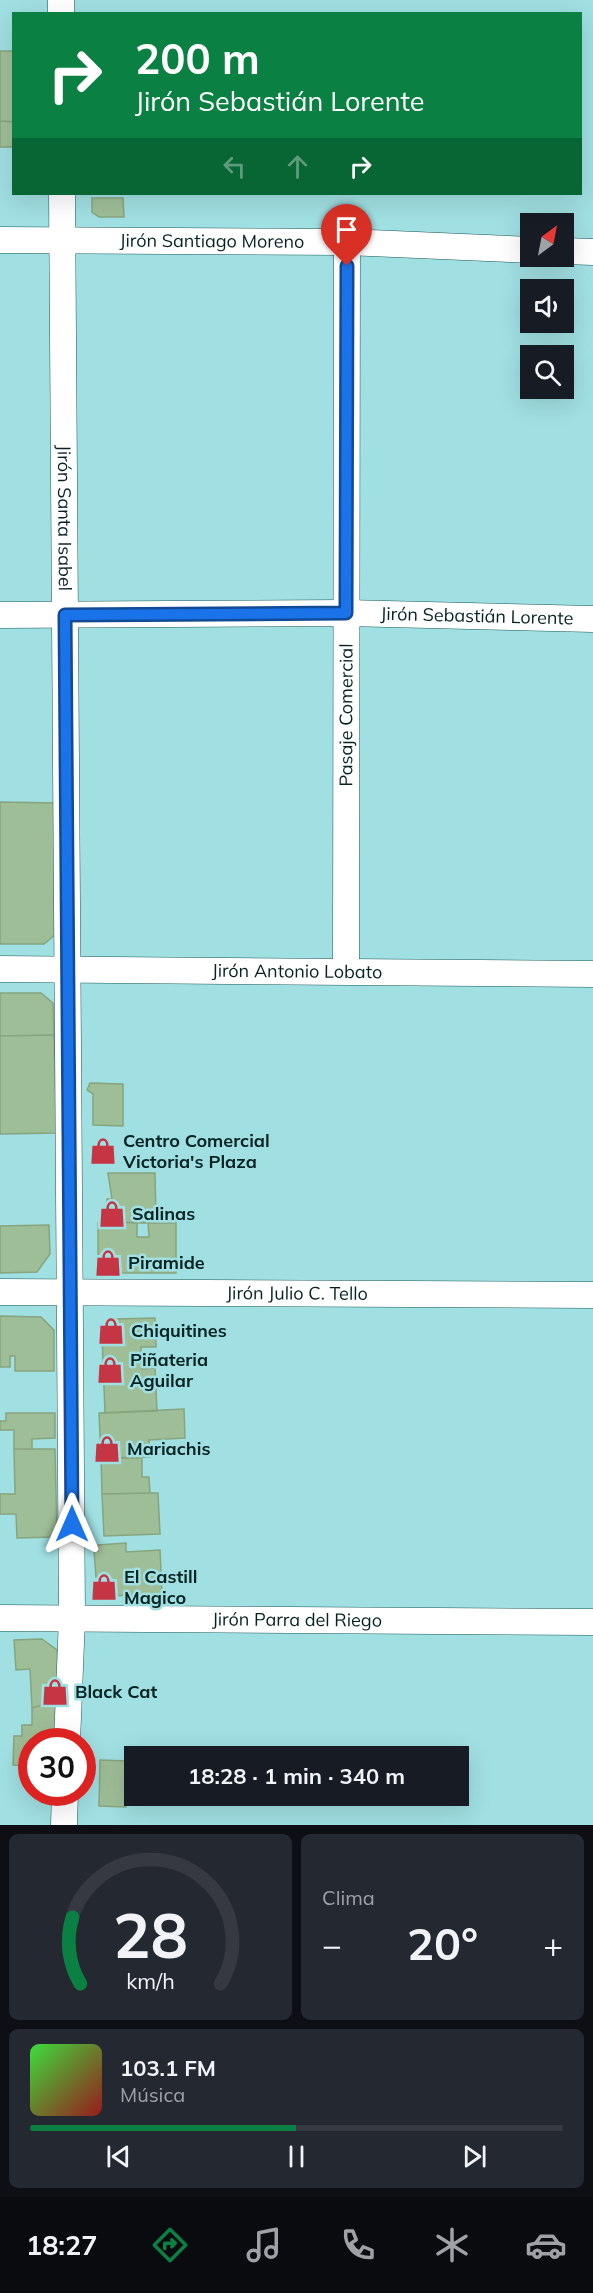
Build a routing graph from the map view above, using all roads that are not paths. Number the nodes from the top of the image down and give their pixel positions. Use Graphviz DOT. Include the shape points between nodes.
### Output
graph roads {
  1 [pos="62,195"];
  2 [pos="0,240"];
  3 [pos="62,241"];
  4 [pos="347,242"];
  5 [pos="520,250"];
  6 [pos="574,251"];
  7 [pos="593,252"];
  8 [pos="346,613"];
  9 [pos="0,615"];
  10 [pos="65,615"];
  11 [pos="593,620"];
  12 [pos="0,969"];
  13 [pos="68,969"];
  14 [pos="346,971"];
  15 [pos="593,974"];
  16 [pos="70,1291"];
  17 [pos="0,1292"];
  18 [pos="593,1295"];
  19 [pos="0,1618"];
  20 [pos="72,1618"];
  21 [pos="593,1622"];
  22 [pos="68,1728"];
  23 [pos="65,1806"];
  24 [pos="64,1825"];
  1 -- 3 [label="street, Jirón Santa Isabel"];
  2 -- 3 [label="street, Jirón Santiago Moreno"];
  3 -- 4 [label="street, Jirón Santiago Moreno"];
  3 -- 10 [label="street, Jirón Santa Isabel"];
  4 -- 5 [label="street, Jirón Santiago Moreno"];
  4 -- 8 [label="street, Pasaje Comercial"];
  6 -- 7 [label="street"];
  8 -- 10 [label="street, Jirón Sebastián Lorente"];
  8 -- 11 [label="street, Jirón Sebastián Lorente"];
  8 -- 14 [label="street, Pasaje Comercial"];
  9 -- 10 [label="street, Jirón Sebastián Lorente"];
  10 -- 13 [label="street, Jirón Santa Isabel"];
  12 -- 13 [label="street, Jirón Antonio Lobato"];
  13 -- 14 [label="street, Jirón Antonio Lobato"];
  13 -- 16 [label="street, Jirón Santa Isabel"];
  14 -- 15 [label="street, Jirón Antonio Lobato"];
  16 -- 17 [label="street, Jirón Julio C. Tello"];
  16 -- 18 [label="street, Jirón Julio C. Tello"];
  16 -- 20 [label="street, Jirón Santa Isabel"];
  19 -- 20 [label="street, Jirón Parra del Riego"];
  20 -- 21 [label="street, Jirón Parra del Riego"];
  20 -- 22 [label="street, Jirón Santa Isabel"];
  23 -- 24 [label="street"];
}
